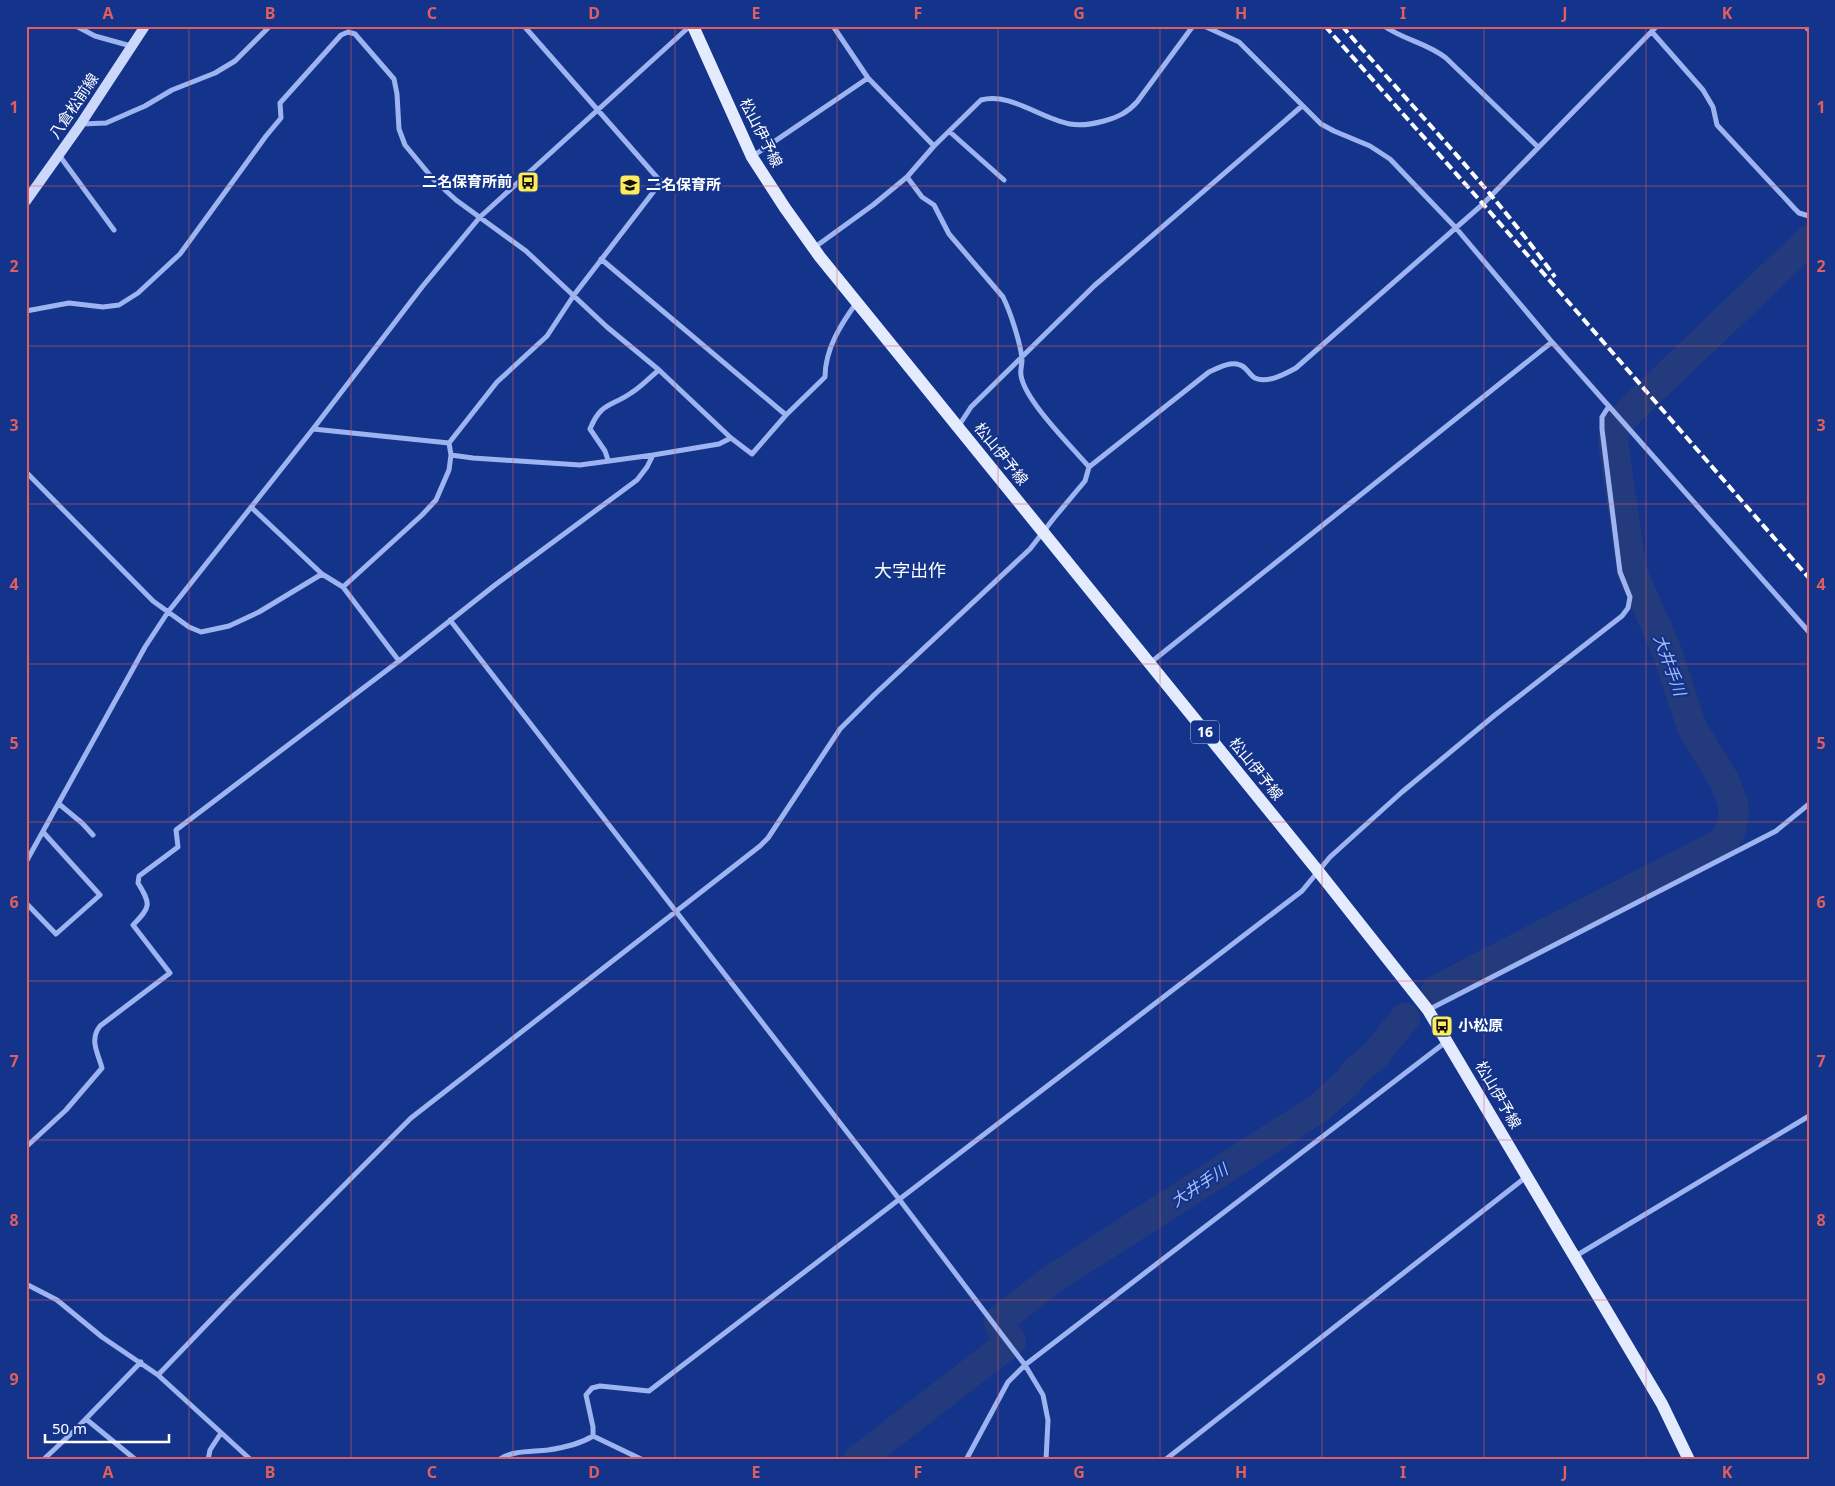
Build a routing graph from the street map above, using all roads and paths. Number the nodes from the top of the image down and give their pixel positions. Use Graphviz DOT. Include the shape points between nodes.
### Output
graph roads {
  1 [pos="76,26"];
  2 [pos="145,26"];
  3 [pos="270,26"];
  4 [pos="524,26"];
  5 [pos="691,26"];
  6 [pos="833,26"];
  7 [pos="1193,26"];
  8 [pos="1204,26"];
  9 [pos="1384,26"];
  10 [pos="1657,26"];
  11 [pos="1805,26"];
  12 [pos="347,29"];
  13 [pos="1809,30"];
  14 [pos="1652,32"];
  15 [pos="131,46"];
  16 [pos="868,78"];
  17 [pos="1302,106"];
  18 [pos="597,109"];
  19 [pos="80,124"];
  20 [pos="950,132"];
  21 [pos="934,146"];
  22 [pos="1538,147"];
  23 [pos="59,155"];
  24 [pos="752,157"];
  25 [pos="907,177"];
  26 [pos="1004,180"];
  27 [pos="26,201"];
  28 [pos="1809,216"];
  29 [pos="480,217"];
  30 [pos="1456,228"];
  31 [pos="114,230"];
  32 [pos="814,248"];
  33 [pos="602,259"];
  34 [pos="574,296"];
  35 [pos="857,302"];
  36 [pos="26,311"];
  37 [pos="1552,342"];
  38 [pos="1022,358"];
  39 [pos="659,370"];
  40 [pos="1609,406"];
  41 [pos="786,415"];
  42 [pos="958,427"];
  43 [pos="313,429"];
  44 [pos="731,438"];
  45 [pos="449,443"];
  46 [pos="451,455"];
  47 [pos="653,455"];
  48 [pos="608,460"];
  49 [pos="1089,467"];
  50 [pos="26,472"];
  51 [pos="251,507"];
  52 [pos="1044,532"];
  53 [pos="322,574"];
  54 [pos="343,587"];
  55 [pos="168,612"];
  56 [pos="450,620"];
  57 [pos="1809,632"];
  58 [pos="398,661"];
  59 [pos="1150,664"];
  60 [pos="59,804"];
  61 [pos="1809,804"];
  62 [pos="43,832"];
  63 [pos="93,835"];
  64 [pos="26,862"];
  65 [pos="1318,871"];
  66 [pos="26,903"];
  67 [pos="676,913"];
  68 [pos="1428,1010"];
  69 [pos="1447,1041"];
  70 [pos="1809,1116"];
  71 [pos="26,1147"];
  72 [pos="1527,1177"];
  73 [pos="899,1199"];
  74 [pos="1574,1257"];
  75 [pos="26,1284"];
  76 [pos="141,1362"];
  77 [pos="1025,1365"];
  78 [pos="158,1375"];
  79 [pos="86,1419"];
  80 [pos="221,1433"];
  81 [pos="593,1436"];
  82 [pos="43,1460"];
  83 [pos="136,1460"];
  84 [pos="208,1460"];
  85 [pos="251,1460"];
  86 [pos="498,1460"];
  87 [pos="643,1460"];
  88 [pos="966,1460"];
  89 [pos="1046,1460"];
  90 [pos="1165,1460"];
  91 [pos="1689,1460"];
  1 -- 15 [label="street" via="95,36"];
  2 -- 15 [label="main road, 八倉松前線"];
  3 -- 19 [label="street" via="235,61 215,73 106,122"];
  4 -- 18 [label="street"];
  5 -- 18 [label="street"];
  5 -- 24 [label="main road, 松山伊予線 / 16"];
  6 -- 16 [label="street"];
  7 -- 20 [label="street" via="1137,102 1128,112 1117,117 1083,125 1068,124 991,97 981,100"];
  8 -- 17 [label="street" via="1239,42"];
  9 -- 22 [label="street" via="1408,40 1436,50"];
  10 -- 14 [label="street"];
  11 -- 13 [label="street"];
  12 -- 29 [label="street" via="394,79 399,129 405,145 434,180"];
  12 -- 36 [label="street" via="280,103 281,118 192,239 138,293 119,305 103,307 69,303"];
  14 -- 22 [label="street"];
  14 -- 28 [label="street" via="1703,90 1717,125 1799,213"];
  15 -- 19 [label="main road, 八倉松前線"];
  16 -- 21 [label="street"];
  16 -- 24 [label="street"];
  17 -- 30 [label="street" via="1321,124 1370,146 1390,159"];
  17 -- 38 [label="street" via="1094,286"];
  18 -- 29 [label="street"];
  18 -- 33 [label="street" via="661,182"];
  19 -- 23 [label="main road, 八倉松前線"];
  20 -- 21 [label="street"];
  20 -- 26 [label="street"];
  21 -- 25 [label="street"];
  22 -- 30 [label="street"];
  23 -- 27 [label="main road, 八倉松前線"];
  23 -- 31 [label="street"];
  24 -- 32 [label="main road, 松山伊予線 / 16"];
  25 -- 32 [label="street"];
  25 -- 38 [label="street" via="922,197 934,205 949,234 1003,297"];
  29 -- 34 [label="street" via="526,251"];
  29 -- 43 [label="street"];
  30 -- 37 [label="street"];
  30 -- 49 [label="street" via="1296,368 1264,380 1254,377 1240,364 1225,365 1209,372"];
  32 -- 35 [label="main road, 松山伊予線 / 16"];
  33 -- 34 [label="street"];
  33 -- 41 [label="street"];
  34 -- 39 [label="street"];
  34 -- 45 [label="street" via="546,336 497,382"];
  35 -- 41 [label="street" via="840,326 825,365 825,377"];
  35 -- 42 [label="main road, 松山伊予線 / 16"];
  37 -- 40 [label="street"];
  37 -- 59 [label="street"];
  38 -- 42 [label="street" via="971,407"];
  38 -- 49 [label="street" via="1021,375 1026,389"];
  39 -- 44 [label="street"];
  39 -- 48 [label="street" via="630,394 601,409 594,418 590,429"];
  40 -- 57 [label="street"];
  40 -- 65 [label="street" via="1602,417 1602,429 1620,572 1630,597 1628,608 1402,792"];
  41 -- 44 [label="street" via="752,454"];
  42 -- 52 [label="main road, 松山伊予線 / 16"];
  43 -- 45 [label="street"];
  43 -- 51 [label="street"];
  44 -- 47 [label="street" via="719,444"];
  45 -- 46 [label="street"];
  46 -- 48 [label="street" via="580,466"];
  46 -- 54 [label="street" via="449,470 436,500"];
  47 -- 48 [label="street"];
  47 -- 56 [label="street" via="636,480"];
  49 -- 52 [label="street" via="1085,482"];
  50 -- 55 [label="street" via="153,601"];
  51 -- 53 [label="street"];
  51 -- 55 [label="street"];
  52 -- 59 [label="main road, 松山伊予線 / 16"];
  52 -- 67 [label="street" via="1030,549 840,729 768,838"];
  53 -- 54 [label="street"];
  53 -- 55 [label="street" via="260,612 229,626 202,632 188,627"];
  54 -- 58 [label="street"];
  55 -- 60 [label="street" via="145,647"];
  56 -- 58 [label="street"];
  56 -- 67 [label="street"];
  58 -- 71 [label="street" via="176,830 178,847 139,876 138,883 148,900 148,908 133,925 170,973 100,1026 93,1039 102,1068 66,1110"];
  59 -- 65 [label="main road, 松山伊予線 / 16"];
  60 -- 62 [label="street"];
  60 -- 63 [label="street"];
  61 -- 68 [label="street" via="1776,831"];
  62 -- 64 [label="street"];
  62 -- 66 [label="street" via="100,895 56,934"];
  65 -- 68 [label="main road, 松山伊予線 / 16"];
  65 -- 73 [label="street" via="1302,891"];
  67 -- 73 [label="street"];
  67 -- 78 [label="street" via="411,1118"];
  68 -- 69 [label="main road, 松山伊予線 / 16"];
  69 -- 72 [label="main road, 松山伊予線 / 16"];
  69 -- 77 [label="street"];
  70 -- 74 [label="street"];
  72 -- 74 [label="main road, 松山伊予線 / 16"];
  72 -- 90 [label="street"];
  73 -- 77 [label="street"];
  73 -- 81 [label="street" via="649,1391 592,1388 586,1394"];
  74 -- 91 [label="main road, 松山伊予線 / 16" via="1662,1404"];
  75 -- 76 [label="street" via="57,1300 102,1337"];
  76 -- 78 [label="street"];
  76 -- 79 [label="street"];
  77 -- 88 [label="street" via="1008,1382"];
  77 -- 89 [label="street" via="1043,1395 1048,1420"];
  78 -- 80 [label="street"];
  79 -- 82 [label="street"];
  79 -- 83 [label="street"];
  80 -- 84 [label="street" via="210,1450"];
  80 -- 85 [label="street"];
  81 -- 86 [label="street" via="550,1450 512,1453"];
  81 -- 87 [label="street"];
}
